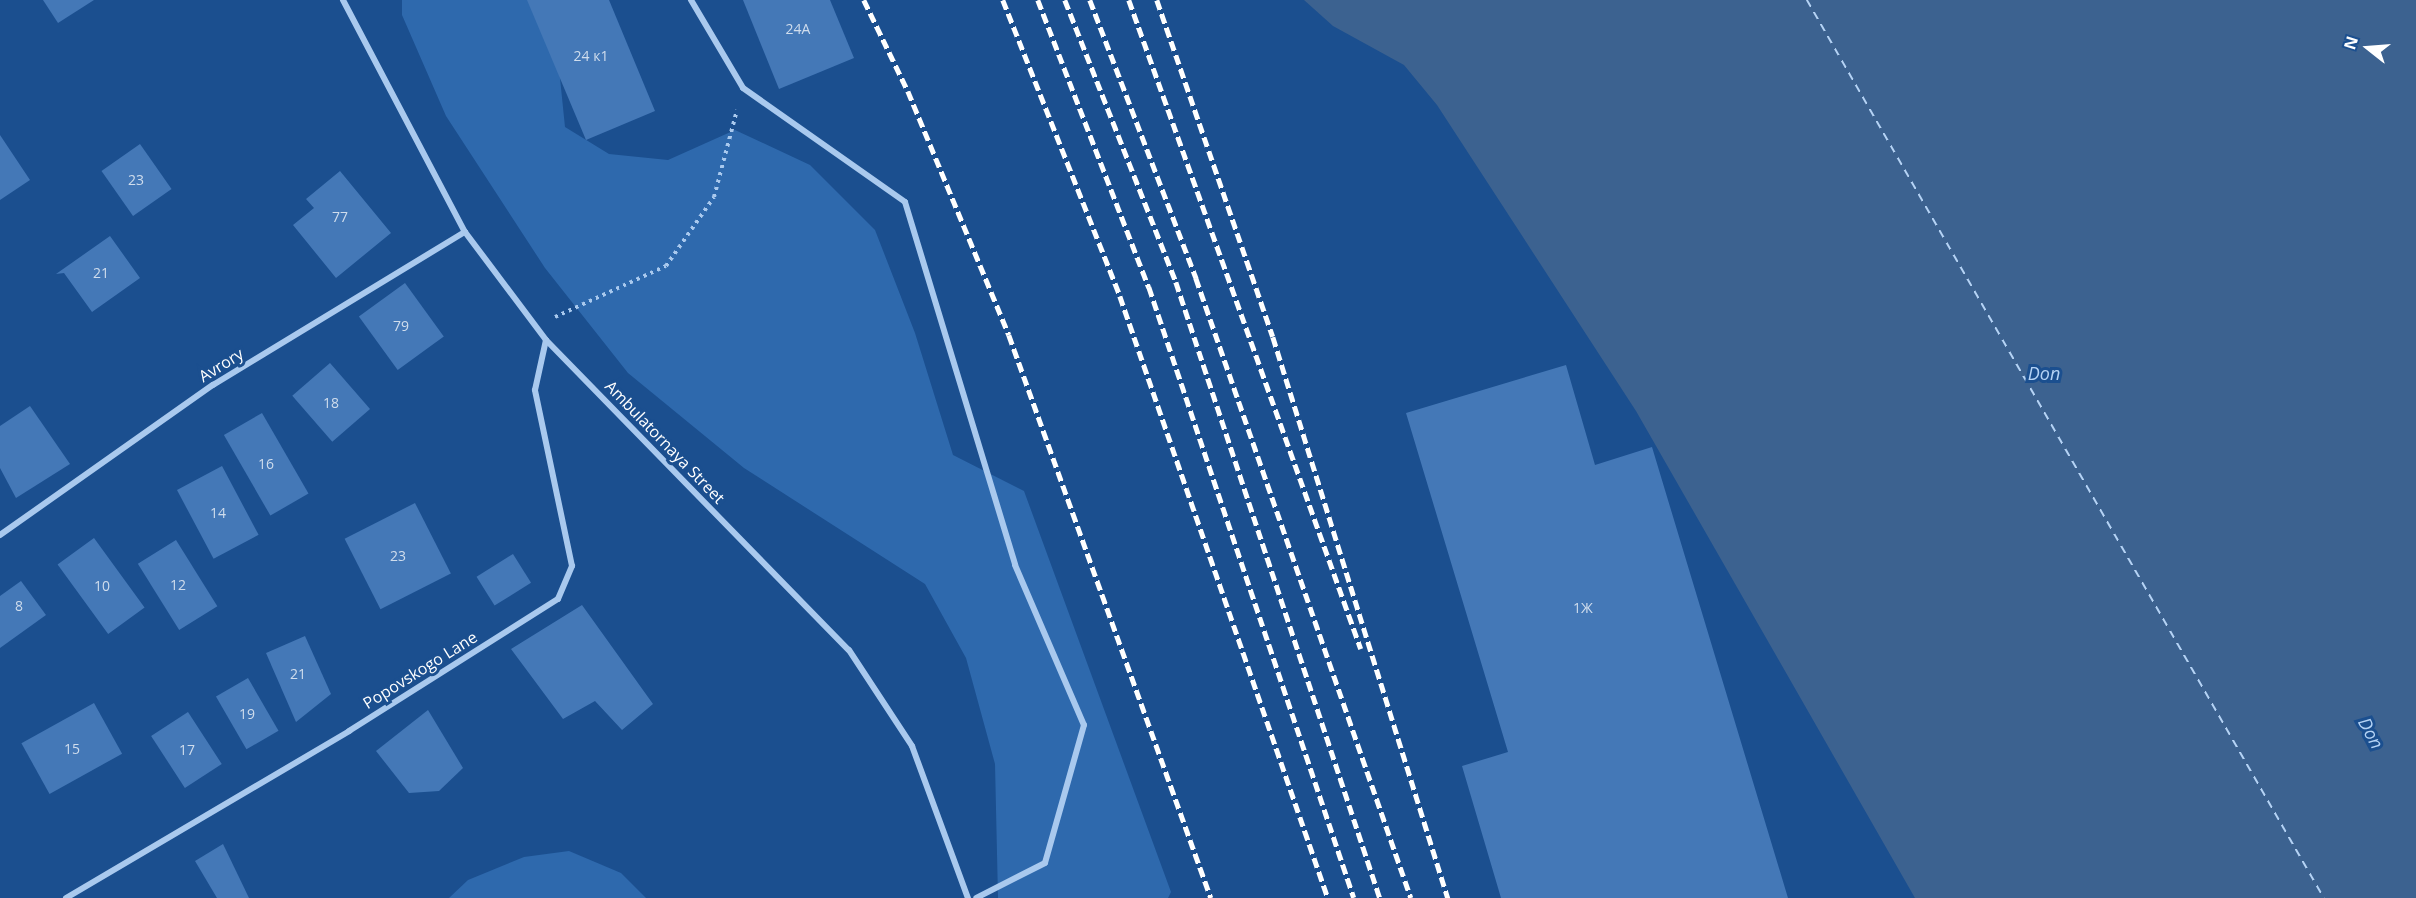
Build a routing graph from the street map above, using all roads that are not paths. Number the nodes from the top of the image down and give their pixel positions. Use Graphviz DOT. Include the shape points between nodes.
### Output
graph roads {
  1 [pos="343,0"];
  2 [pos="691,0"];
  3 [pos="465,232"];
  4 [pos="546,340"];
  5 [pos="0,536"];
  6 [pos="66,898"];
  7 [pos="968,898"];
  8 [pos="976,898"];
  1 -- 3 [label="street, Ambulatornaya Street"];
  2 -- 8 [label="street" via="743,88 905,202 1015,564 1084,725 1045,863"];
  3 -- 4 [label="street, Ambulatornaya Street"];
  3 -- 5 [label="street, Avrory" via="213,385"];
  4 -- 6 [label="street, Popovskogo Lane" via="535,390 572,566 558,599 349,731"];
  4 -- 7 [label="street, Ambulatornaya Street" via="849,650 912,746"];
}
